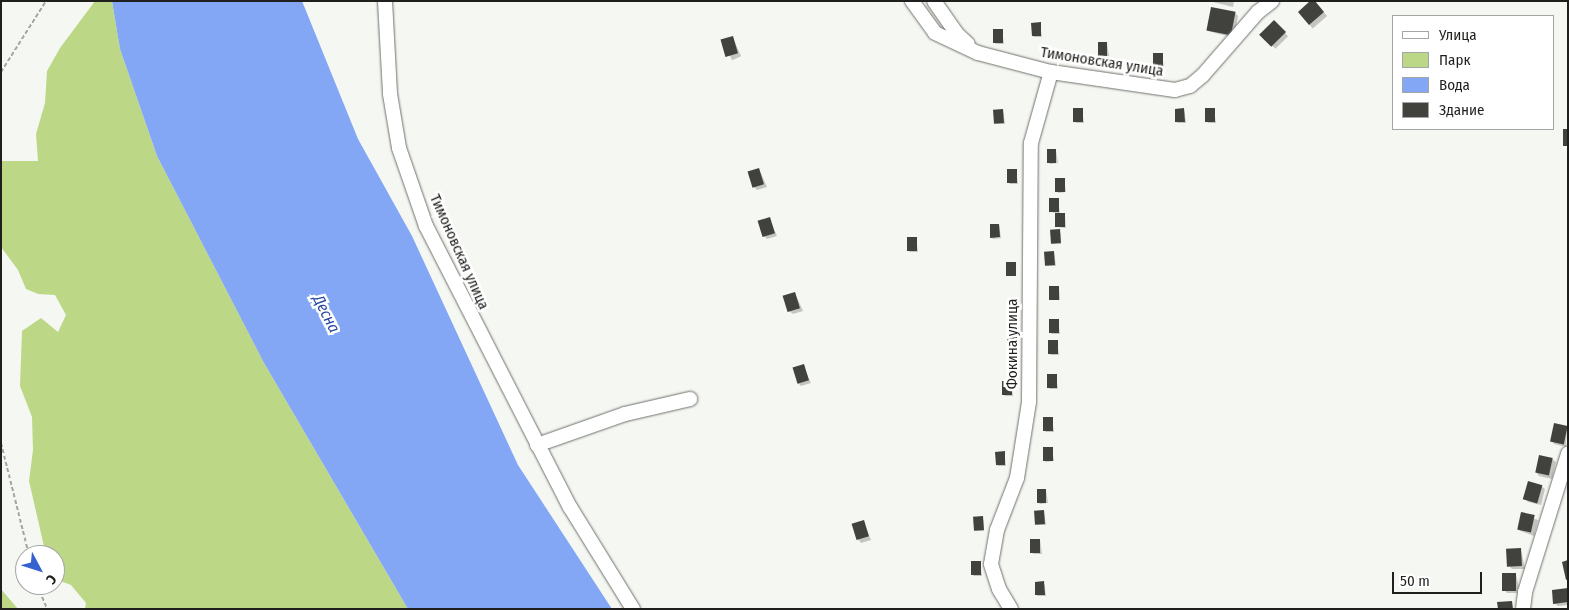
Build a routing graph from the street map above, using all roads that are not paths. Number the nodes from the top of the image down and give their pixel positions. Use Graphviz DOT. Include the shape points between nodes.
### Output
graph roads {
  1 [pos="385,1"];
  2 [pos="912,1"];
  3 [pos="934,1"];
  4 [pos="1272,1"];
  5 [pos="978,53"];
  6 [pos="1051,72"];
  7 [pos="690,399"];
  8 [pos="537,445"];
  9 [pos="1568,454"];
  10 [pos="633,609"];
  11 [pos="1011,609"];
  12 [pos="1523,609"];
  1 -- 8 [label="street, Тимоновская улица" via="390,94 399,148 426,226"];
  2 -- 5 [label="street, Тимоновская улица" via="935,32"];
  3 -- 5 [label="street" via="956,33"];
  4 -- 6 [label="street, Тимоновская улица" via="1190,86 1175,90 1149,88"];
  5 -- 6 [label="street, Тимоновская улица"];
  6 -- 11 [label="street, Фокина улица" via="1031,143 1029,402 1017,478 997,530 991,564 999,589"];
  7 -- 8 [label="street" via="625,414"];
  8 -- 10 [label="street, Тимоновская улица" via="570,507"];
  9 -- 12 [label="street" via="1524,592"];
}
